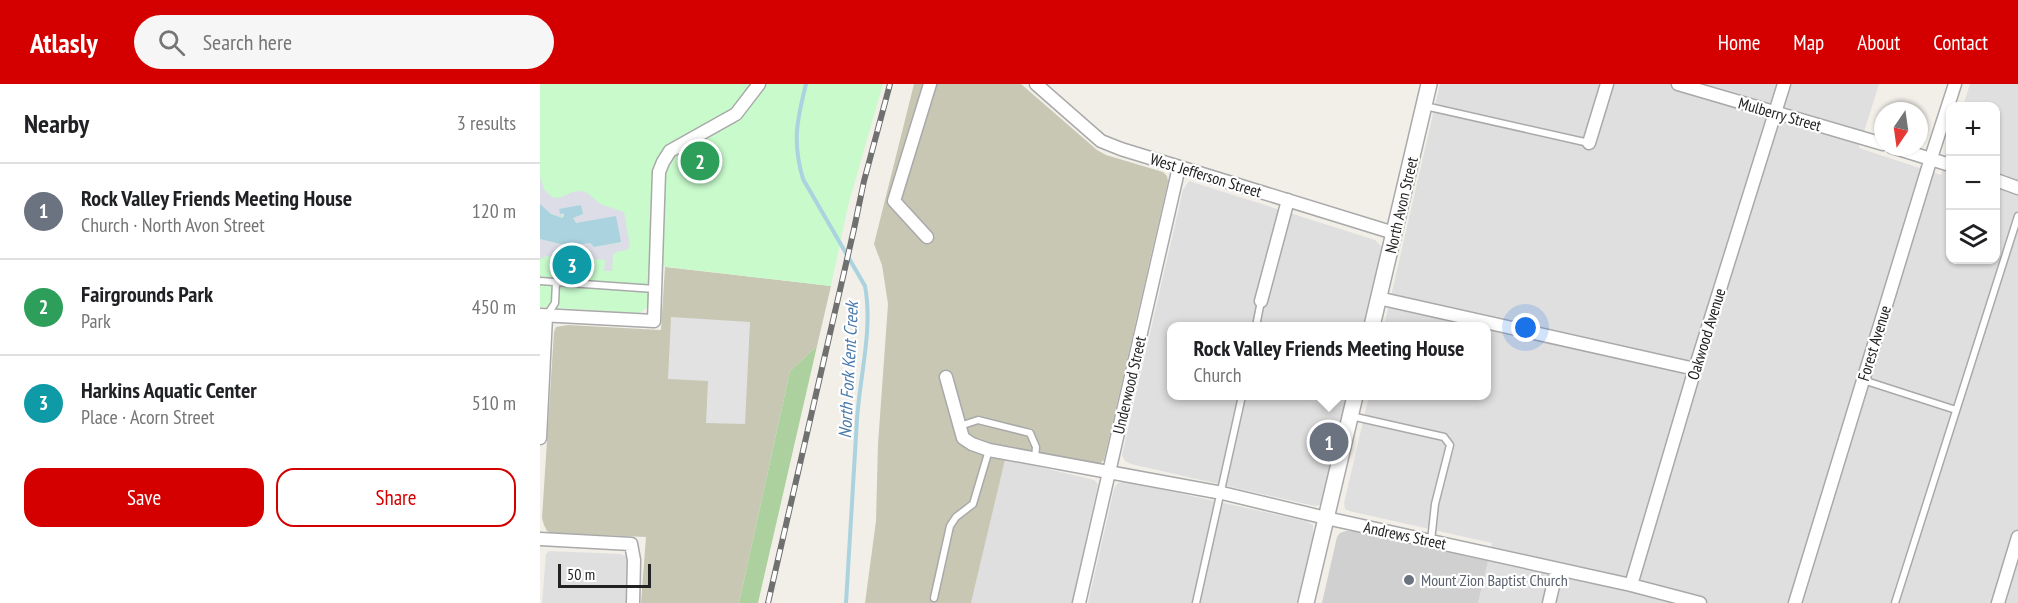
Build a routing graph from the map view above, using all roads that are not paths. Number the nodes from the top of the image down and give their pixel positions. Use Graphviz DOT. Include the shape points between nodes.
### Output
graph roads {
  1 [pos="759,84"];
  2 [pos="930,84"];
  3 [pos="1036,84"];
  4 [pos="1429,84"];
  5 [pos="1607,84"];
  6 [pos="1678,84"];
  7 [pos="1784,84"];
  8 [pos="1955,84"];
  9 [pos="1424,106"];
  10 [pos="1774,112"];
  11 [pos="1874,141"];
  12 [pos="1589,143"];
  13 [pos="1923,156"];
  14 [pos="1930,158"];
  15 [pos="1946,164"];
  16 [pos="1179,167"];
  17 [pos="2000,182"];
  18 [pos="2018,188"];
  19 [pos="1288,200"];
  20 [pos="2018,216"];
  21 [pos="1394,233"];
  22 [pos="927,237"];
  23 [pos="540,281"];
  24 [pos="556,282"];
  25 [pos="656,289"];
  26 [pos="1378,298"];
  27 [pos="1261,301"];
  28 [pos="543,316"];
  29 [pos="1257,322"];
  30 [pos="1372,322"];
  31 [pos="1485,322"];
  32 [pos="1491,323"];
  33 [pos="1695,369"];
  34 [pos="946,378"];
  35 [pos="1863,380"];
  36 [pos="1241,400"];
  37 [pos="1354,400"];
  38 [pos="1956,410"];
  39 [pos="1350,416"];
  40 [pos="960,426"];
  41 [pos="540,438"];
  42 [pos="989,450"];
  43 [pos="1035,458"];
  44 [pos="1109,471"];
  45 [pos="1222,493"];
  46 [pos="1326,518"];
  47 [pos="2018,537"];
  48 [pos="540,539"];
  49 [pos="1431,541"];
  50 [pos="1557,569"];
  51 [pos="1631,585"];
  52 [pos="934,598"];
  53 [pos="633,603"];
  54 [pos="1079,603"];
  55 [pos="1196,603"];
  56 [pos="1306,603"];
  57 [pos="1549,603"];
  58 [pos="1700,603"];
  59 [pos="1795,603"];
  60 [pos="1895,603"];
  61 [pos="1998,603"];
  1 -- 25 [label="street" via="736,114 670,151 663,162 659,172"];
  2 -- 22 [label="street" via="894,201"];
  3 -- 16 [label="street, West Jefferson Street" via="1101,141"];
  4 -- 9 [label="street, North Avon Street"];
  5 -- 12 [label="street"];
  6 -- 10 [label="street, Mulberry Street"];
  7 -- 10 [label="street, Oakwood Avenue"];
  8 -- 14 [label="street, Forest Avenue"];
  9 -- 12 [label="lane"];
  9 -- 21 [label="street, North Avon Street"];
  10 -- 11 [label="street, Mulberry Street"];
  10 -- 33 [label="street, Oakwood Avenue"];
  13 -- 14 [label="street"];
  14 -- 15 [label="street"];
  14 -- 35 [label="street, Forest Avenue"];
  16 -- 19 [label="street, West Jefferson Street"];
  16 -- 44 [label="street, Underwood Street"];
  17 -- 18 [label="street"];
  19 -- 21 [label="street, West Jefferson Street"];
  19 -- 27 [label="street"];
  20 -- 38 [label="lane"];
  21 -- 26 [label="street, North Avon Street"];
  23 -- 24 [label="lane"];
  24 -- 25 [label="lane"];
  24 -- 28 [label="lane" via="555,303"];
  25 -- 28 [label="street" via="654,321"];
  26 -- 30 [label="street, North Avon Street"];
  26 -- 31 [label="street"];
  27 -- 29 [label="lane"];
  28 -- 41 [label="street"];
  32 -- 33 [label="street"];
  33 -- 51 [label="street, Oakwood Avenue"];
  34 -- 40 [label="street"];
  35 -- 38 [label="lane"];
  35 -- 59 [label="street, Forest Avenue"];
  36 -- 45 [label="lane"];
  37 -- 39 [label="street"];
  38 -- 60 [label="lane"];
  39 -- 46 [label="street"];
  39 -- 49 [label="lane" via="1444,437 1450,445"];
  40 -- 42 [label="street, Andrews Street" via="963,438"];
  40 -- 43 [label="lane" via="978,420 1030,433 1036,447"];
  42 -- 43 [label="street, Andrews Street"];
  42 -- 52 [label="lane" via="973,504 951,526"];
  43 -- 44 [label="street, Andrews Street"];
  44 -- 45 [label="street, Andrews Street"];
  44 -- 54 [label="street, Underwood Street"];
  45 -- 46 [label="street, Andrews Street"];
  45 -- 55 [label="lane"];
  46 -- 49 [label="street, Andrews Street"];
  46 -- 56 [label="street"];
  47 -- 61 [label="street"];
  48 -- 53 [label="street" via="631,544"];
  49 -- 50 [label="street, Andrews Street"];
  50 -- 51 [label="street, Andrews Street"];
  50 -- 57 [label="street"];
  51 -- 58 [label="street, Andrews Street"];
}
